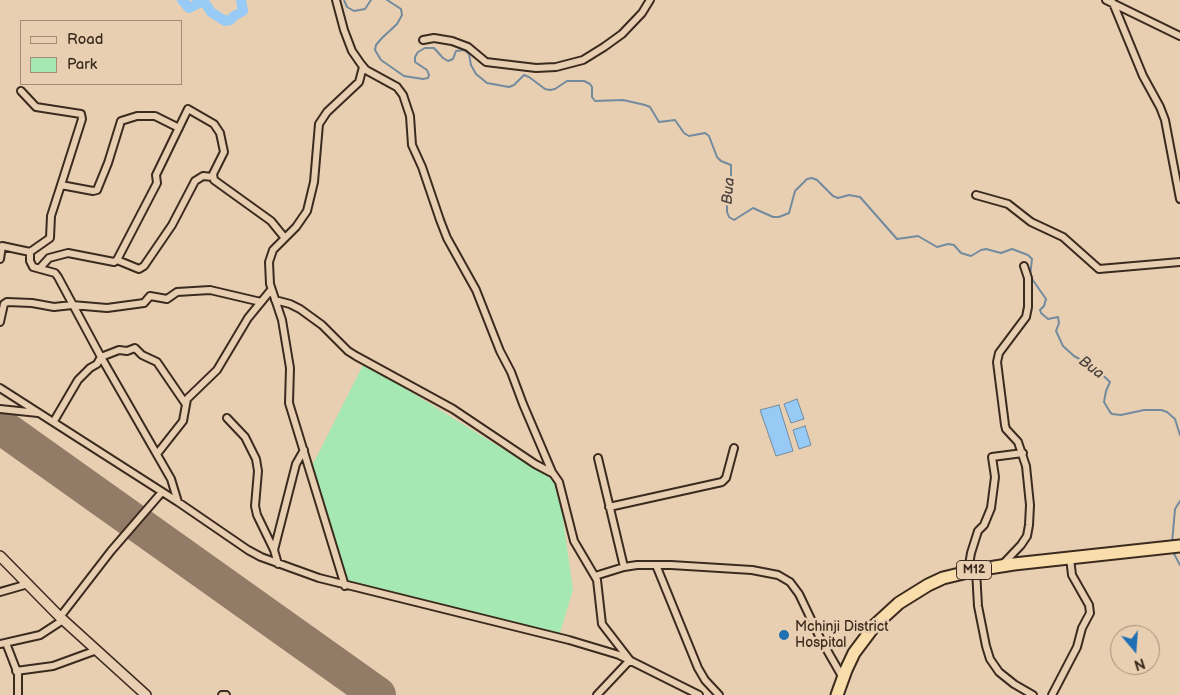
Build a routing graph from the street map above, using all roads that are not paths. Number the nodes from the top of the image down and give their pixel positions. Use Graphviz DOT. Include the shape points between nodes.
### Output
graph roads {
  1 [pos="336,0"];
  2 [pos="650,0"];
  3 [pos="1106,0"];
  4 [pos="1113,3"];
  5 [pos="1180,36"];
  6 [pos="423,40"];
  7 [pos="363,67"];
  8 [pos="21,92"];
  9 [pos="179,128"];
  10 [pos="213,177"];
  11 [pos="61,185"];
  12 [pos="976,195"];
  13 [pos="1180,198"];
  14 [pos="284,237"];
  15 [pos="1,246"];
  16 [pos="30,252"];
  17 [pos="0,259"];
  18 [pos="117,260"];
  19 [pos="1180,262"];
  20 [pos="1024,266"];
  21 [pos="40,268"];
  22 [pos="272,290"];
  23 [pos="275,300"];
  24 [pos="261,302"];
  25 [pos="72,305"];
  26 [pos="0,322"];
  27 [pos="101,357"];
  28 [pos="0,388"];
  29 [pos="185,403"];
  30 [pos="0,409"];
  31 [pos="42,414"];
  32 [pos="227,418"];
  33 [pos="54,421"];
  34 [pos="734,448"];
  35 [pos="304,450"];
  36 [pos="157,454"];
  37 [pos="1023,454"];
  38 [pos="598,458"];
  39 [pos="553,474"];
  40 [pos="162,492"];
  41 [pos="178,502"];
  42 [pos="609,507"];
  43 [pos="1175,547"];
  44 [pos="274,550"];
  45 [pos="0,556"];
  46 [pos="1070,558"];
  47 [pos="278,564"];
  48 [pos="656,565"];
  49 [pos="1001,566"];
  50 [pos="624,567"];
  51 [pos="972,570"];
  52 [pos="595,576"];
  53 [pos="28,584"];
  54 [pos="345,586"];
  55 [pos="0,592"];
  56 [pos="62,618"];
  57 [pos="3,644"];
  58 [pos="97,650"];
  59 [pos="630,660"];
  60 [pos="16,671"];
  61 [pos="843,678"];
  62 [pos="18,695"];
  63 [pos="146,695"];
  64 [pos="222,695"];
  65 [pos="226,695"];
  66 [pos="597,695"];
  67 [pos="699,695"];
  68 [pos="719,695"];
  69 [pos="837,695"];
  70 [pos="1033,695"];
  71 [pos="1052,695"];
  1 -- 7 [label="street" via="352,51"];
  2 -- 6 [label="street" via="622,34 604,47 583,60 556,67 486,62 468,48 452,42 434,38"];
  3 -- 4 [label="street"];
  4 -- 5 [label="street"];
  4 -- 13 [label="street" via="1162,114"];
  7 -- 14 [label="street" via="359,82 319,124 314,182 307,211"];
  7 -- 39 [label="street" via="397,87 403,95 410,116 412,145 447,238 476,290"];
  8 -- 11 [label="street" via="36,107 80,113 82,116"];
  9 -- 10 [label="street" via="188,109 216,126 224,152"];
  9 -- 11 [label="street" via="155,116 121,121 97,190"];
  9 -- 18 [label="street" via="156,175 157,183"];
  10 -- 14 [label="street" via="271,221"];
  10 -- 18 [label="street" via="203,176 195,181 172,225 144,266 139,269"];
  11 -- 16 [label="street" via="51,216 50,238"];
  12 -- 19 [label="street" via="1008,204 1031,222 1063,237 1099,269"];
  14 -- 22 [label="street" via="270,255"];
  15 -- 16 [label="street"];
  15 -- 17 [label="street"];
  16 -- 21 [label="street" via="31,264"];
  18 -- 21 [label="street" via="68,253 49,258"];
  20 -- 37 [label="street" via="1028,278 1026,317 998,354 997,362 1006,429 1018,442"];
  21 -- 25 [label="street" via="55,273"];
  22 -- 23 [label="street"];
  22 -- 24 [label="street"];
  23 -- 35 [label="street" via="282,320 290,368 290,403"];
  23 -- 39 [label="street" via="300,309 348,351 453,409"];
  24 -- 25 [label="street" via="227,292 204,290 177,292 167,300 150,296 144,303 106,308"];
  24 -- 29 [label="street" via="217,370"];
  25 -- 26 [label="street" via="54,307 7,302"];
  25 -- 27 [label="street"];
  27 -- 29 [label="street" via="116,351 138,349 142,355 157,362"];
  27 -- 33 [label="street" via="73,386"];
  27 -- 36 [label="street"];
  28 -- 31 [label="street"];
  29 -- 36 [label="street" via="183,422"];
  30 -- 31 [label="street"];
  31 -- 33 [label="street"];
  32 -- 44 [label="street" via="245,437 256,459 255,506"];
  33 -- 40 [label="street"];
  34 -- 42 [label="street" via="722,482"];
  35 -- 44 [label="street" via="296,464"];
  35 -- 54 [label="street"];
  36 -- 41 [label="street" via="173,483"];
  37 -- 49 [label="street" via="1029,489 1027,536"];
  37 -- 51 [label="street" via="992,457 995,477 991,508 978,531 971,553"];
  38 -- 42 [label="street"];
  39 -- 52 [label="street" via="559,482 574,541"];
  40 -- 41 [label="street"];
  40 -- 56 [label="street" via="111,550"];
  41 -- 47 [label="street" via="248,550"];
  42 -- 50 [label="street"];
  43 -- 46 [label="highway, M12"];
  44 -- 47 [label="street"];
  45 -- 53 [label="street"];
  46 -- 49 [label="highway, M12"];
  46 -- 71 [label="street" via="1072,575 1090,613"];
  47 -- 54 [label="street"];
  48 -- 50 [label="street"];
  48 -- 61 [label="street" via="752,570 784,578 798,594"];
  48 -- 68 [label="street" via="698,668"];
  49 -- 51 [label="highway, M12"];
  50 -- 52 [label="street"];
  51 -- 61 [label="highway, M12" via="928,585 887,612 854,653"];
  51 -- 70 [label="street" via="990,659 999,672"];
  52 -- 59 [label="street" via="602,624"];
  53 -- 55 [label="street"];
  53 -- 56 [label="street"];
  54 -- 59 [label="street" via="569,640"];
  56 -- 57 [label="street" via="40,635"];
  56 -- 58 [label="street"];
  57 -- 60 [label="street"];
  58 -- 60 [label="street" via="53,666"];
  58 -- 63 [label="street"];
  59 -- 66 [label="street"];
  59 -- 67 [label="street"];
  60 -- 62 [label="street"];
  61 -- 69 [label="highway, M12"];
  64 -- 65 [label="street"];
}
